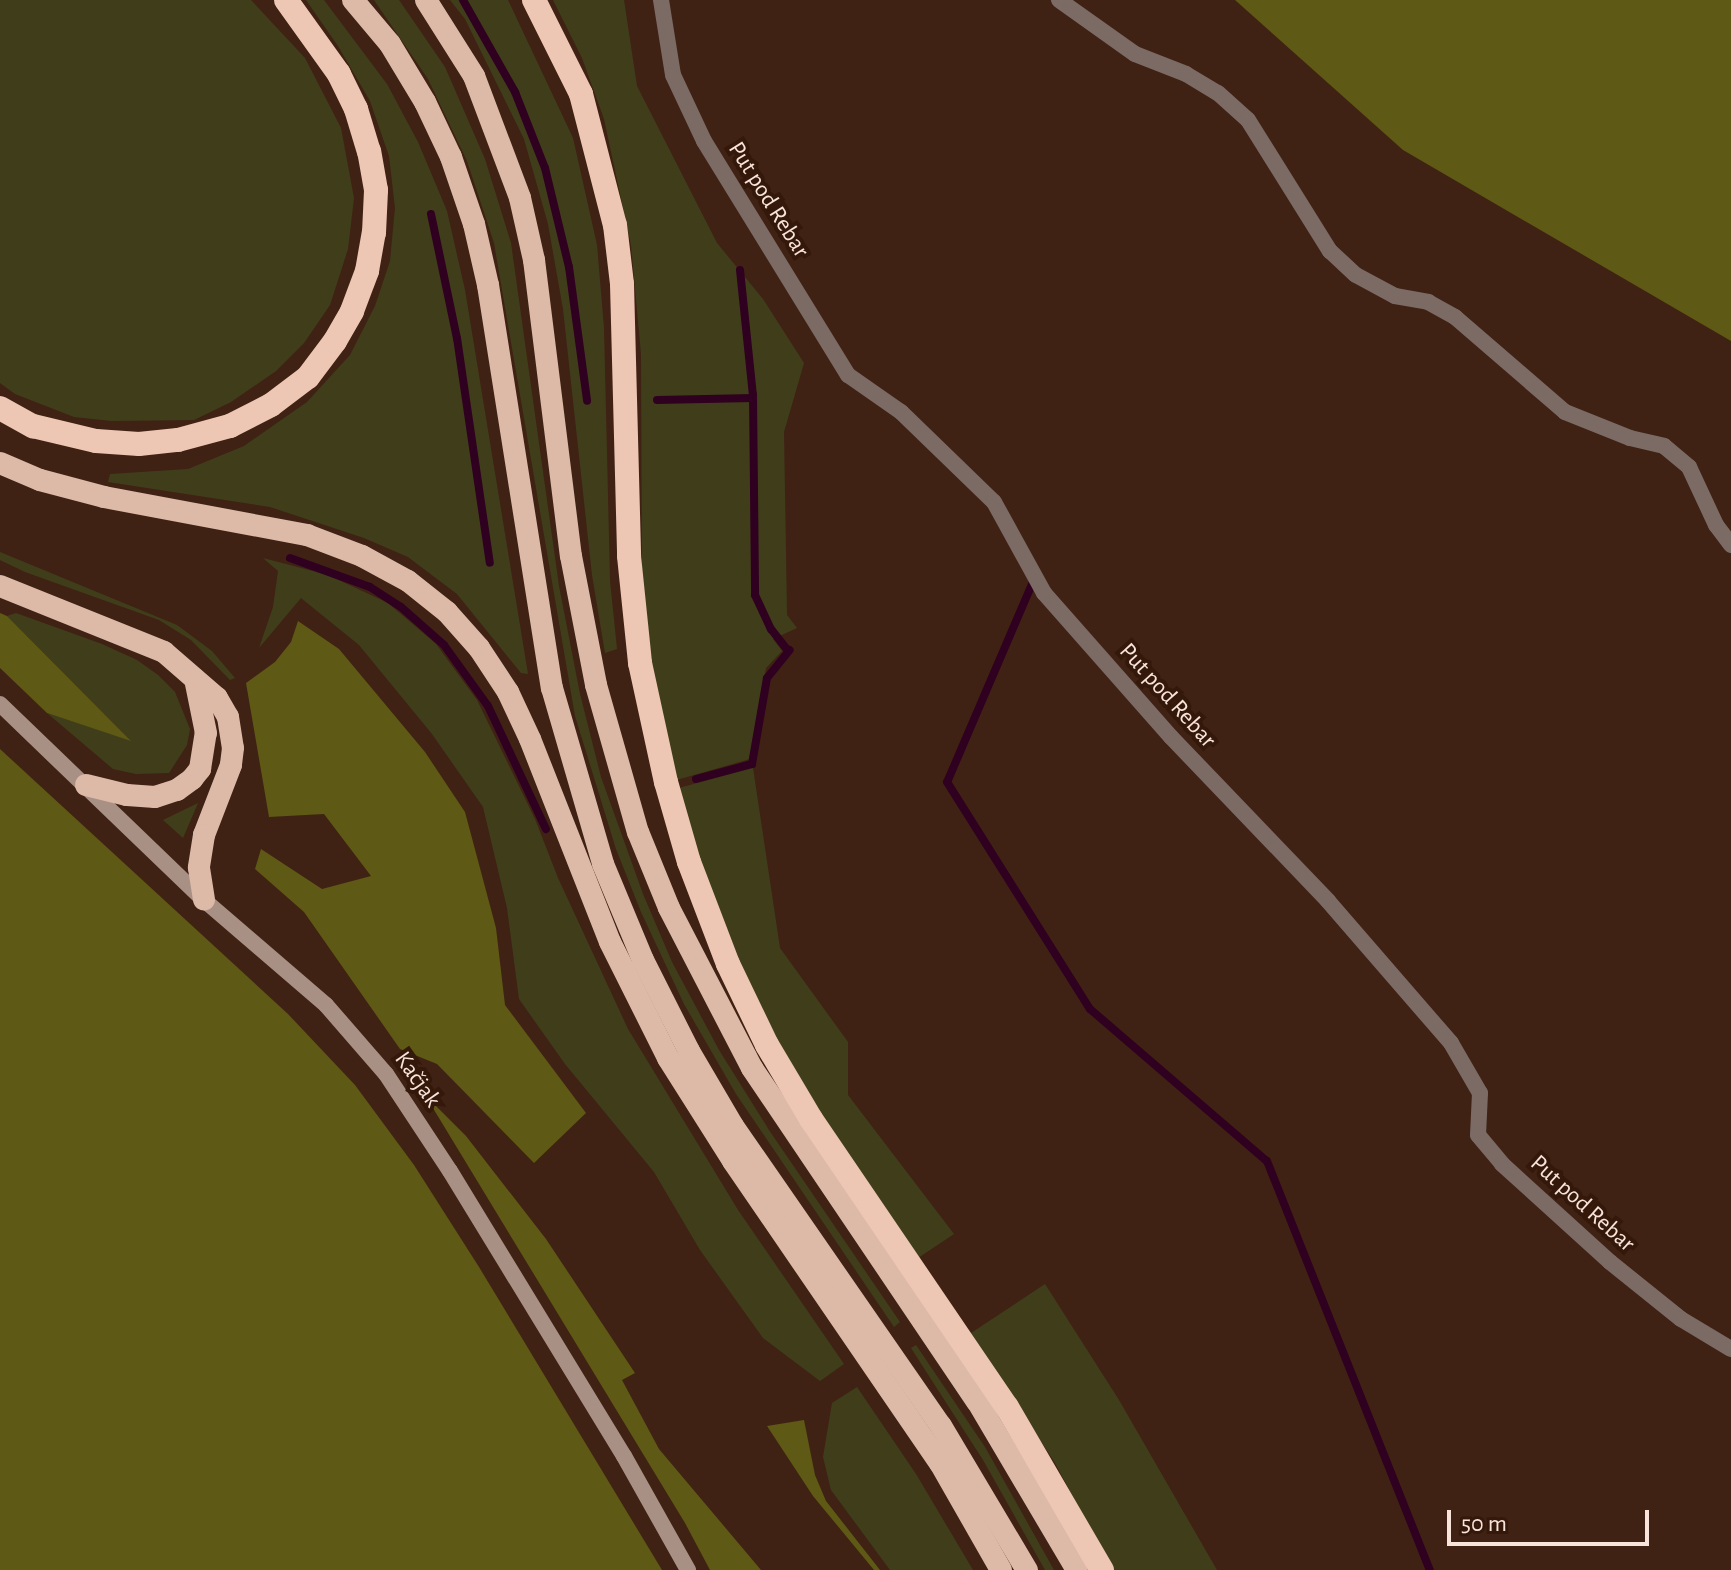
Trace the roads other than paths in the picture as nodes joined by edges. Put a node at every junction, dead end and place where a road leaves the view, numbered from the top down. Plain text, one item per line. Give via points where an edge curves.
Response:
1 (286, 0) edge
2 (353, 0) edge
3 (426, 0) edge
4 (534, 0) edge
5 (661, 0) edge
6 (1059, 0) edge
7 (0, 408) edge
8 (0, 463) edge
9 (1731, 545) edge
10 (0, 586) edge
11 (195, 679) junction
12 (0, 704) edge
13 (86, 785) junction
14 (204, 900) junction
15 (1731, 1349) edge
16 (688, 1570) edge
17 (1001, 1570) edge
18 (1027, 1570) edge
19 (1077, 1570) edge
20 (1102, 1570) edge

1 - 7 highway via 339,74 356,109 376,190 367,271 335,341 308,377 271,405 230,426 178,440 96,441 33,426
2 - 18 highway via 390,44 425,102 474,224 552,688 603,864 643,960 733,1126 941,1426
3 - 19 highway via 474,76 520,198 534,260 571,556 596,685 638,832 669,908 752,1068 977,1401
4 - 20 highway via 581,94 615,225 622,284 629,556 640,663 689,862 728,964 775,1058 1007,1407
5 - 15 street, Put pod Rebar via 673,75 704,141 848,375 901,412 994,502 1044,593 1171,737 1328,901 1451,1043 1480,1093 1478,1135 1502,1164 1610,1262 1681,1319
6 - 9 street via 1135,54 1218,93 1248,120 1330,251 1356,275 1395,296 1428,302 1455,317 1565,412 1664,446 1689,467
8 - 17 highway via 104,497 307,535 408,581 447,612 508,692 610,942 668,1058 940,1463
10 - 11 highway via 164,652
11 - 13 highway via 206,733 200,769 192,779 155,797
11 - 14 highway via 217,698 228,717 233,748 204,835 199,868
12 - 13 main road, Kačjak
13 - 14 main road, Kačjak
14 - 16 main road, Kačjak via 326,1005 386,1074 599,1415

